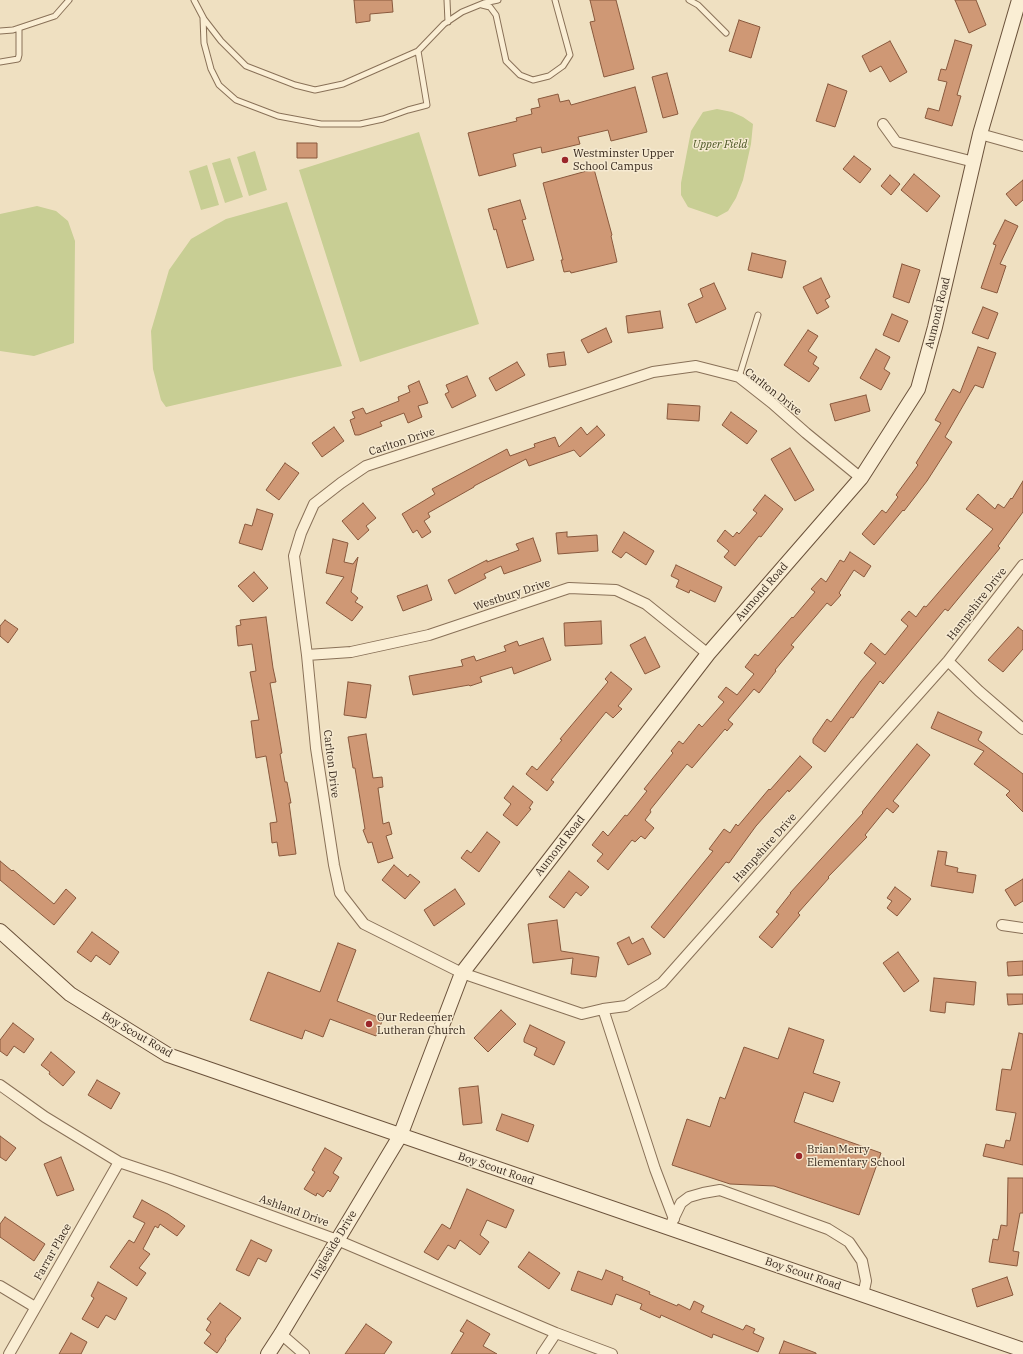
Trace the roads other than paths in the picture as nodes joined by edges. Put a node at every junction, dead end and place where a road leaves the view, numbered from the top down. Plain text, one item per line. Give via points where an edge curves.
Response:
1 (69, 0) edge
2 (194, 0) edge
3 (447, 0) edge
4 (498, 0) edge
5 (555, 0) edge
6 (689, 0) edge
7 (1019, 0) edge
8 (482, 5) junction
9 (203, 17) junction
10 (448, 22) junction
11 (19, 28) junction
12 (0, 30) edge
13 (726, 33) dead end
14 (418, 51) junction
15 (0, 62) edge
16 (883, 124) dead end
17 (980, 134) junction
18 (1023, 146) edge
19 (974, 162) junction
20 (758, 315) dead end
21 (739, 378) junction
22 (861, 478) junction
23 (1023, 565) edge
24 (708, 654) junction
25 (308, 656) junction
26 (948, 661) junction
27 (1023, 729) edge
28 (1002, 925) dead end
29 (1023, 928) edge
30 (0, 931) edge
31 (462, 973) junction
32 (603, 1009) junction
33 (0, 1085) edge
34 (400, 1136) junction
35 (119, 1162) junction
36 (671, 1224) junction
37 (337, 1240) junction
38 (0, 1286) edge
39 (863, 1295) junction
40 (36, 1307) junction
41 (556, 1333) junction
42 (281, 1334) junction
43 (1023, 1350) edge
44 (9, 1354) edge
45 (268, 1354) edge
46 (304, 1354) edge
47 (542, 1354) edge
48 (612, 1354) edge

1 - 11 lane via 56,16
2 - 9 lane
3 - 10 lane
4 - 8 lane
5 - 8 lane via 570,55 563,66 549,76 533,80 520,75 506,61 496,15 490,7
6 - 13 lane via 698,5
7 - 17 street, Aumond Road
8 - 10 lane via 462,12
9 - 14 lane via 221,41 246,66 315,90 344,84
9 - 14 lane via 204,43 211,69 219,85 236,100 278,116 321,124 360,124 427,105
10 - 14 lane
11 - 12 lane
11 - 15 lane via 18,59
16 - 19 street via 896,142
17 - 18 street
17 - 19 street, Aumond Road
19 - 22 street, Aumond Road via 918,390
20 - 21 lane
21 - 22 street, Carlton Drive
21 - 25 street, Carlton Drive via 696,366 653,372 366,466 314,504 294,556
22 - 24 street, Aumond Road
23 - 26 street, Hampshire Drive
24 - 25 street, Westbury Drive via 640,601 616,590 570,588 429,635 351,652
24 - 31 street, Aumond Road
25 - 31 street, Carlton Drive via 316,748 332,858 340,893 364,924
26 - 27 street
26 - 32 street, Hampshire Drive via 662,983 626,1006
28 - 29 street
30 - 34 street, Boy Scout Road via 70,994 168,1055
31 - 32 street, Hampshire Drive via 582,1014
31 - 34 street, Aumond Road
32 - 36 street
33 - 35 street, Ashland Drive via 45,1117
34 - 36 street, Boy Scout Road
34 - 37 street, Ingleside Drive
35 - 37 street, Ashland Drive
35 - 40 street, Farrar Place
36 - 39 street, Boy Scout Road
36 - 39 street via 681,1203 689,1197 720,1190 828,1229 849,1242 862,1261 866,1281
37 - 41 street, Ashland Drive
37 - 42 street, Ingleside Drive
38 - 40 street
39 - 43 street, Boy Scout Road
40 - 44 street, Farrar Place
41 - 47 street
41 - 48 street, Ashland Drive
42 - 45 street, Ingleside Drive
42 - 46 street

